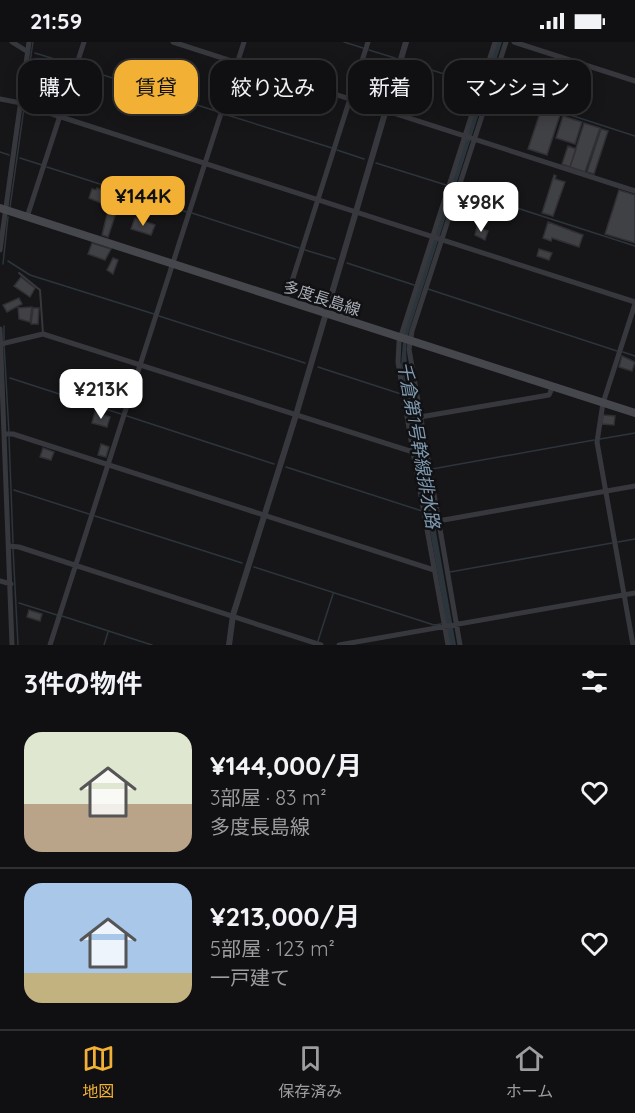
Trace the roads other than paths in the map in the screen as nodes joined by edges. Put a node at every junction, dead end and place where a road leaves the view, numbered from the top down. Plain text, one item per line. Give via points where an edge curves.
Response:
1 (12, 42) edge
2 (29, 42) edge
3 (84, 42) edge
4 (173, 42) edge
5 (244, 42) edge
6 (369, 42) edge
7 (406, 42) edge
8 (495, 42) edge
9 (506, 42) edge
10 (514, 42) edge
11 (28, 52) junction
12 (27, 60) edge
13 (229, 60) edge
14 (239, 60) edge
15 (363, 60) edge
16 (400, 60) edge
17 (635, 81) edge
18 (0, 99) edge
19 (18, 103) edge
20 (348, 105) edge
21 (21, 114) edge
22 (54, 114) edge
23 (221, 114) edge
24 (383, 114) edge
25 (396, 114) edge
26 (60, 116) junction
27 (465, 136) junction
28 (474, 139) junction
29 (205, 163) junction
30 (635, 191) edge
31 (318, 199) junction
32 (2, 209) edge
33 (355, 211) junction
34 (27, 217) junction
35 (433, 236) junction
36 (441, 239) junction
37 (0, 250) edge
38 (172, 264) junction
39 (19, 273) dead end
40 (286, 300) junction
41 (635, 303) edge
42 (325, 313) junction
43 (0, 329) edge
44 (43, 334) junction
45 (405, 339) junction
46 (3, 346) edge
47 (140, 365) junction
48 (553, 386) junction
49 (603, 403) junction
50 (635, 413) edge
51 (296, 415) junction
52 (420, 417) junction
53 (5, 432) edge
54 (412, 452) junction
55 (107, 464) junction
56 (635, 486) edge
57 (606, 491) junction
58 (0, 498) edge
59 (7, 500) junction
60 (264, 515) junction
61 (438, 521) junction
62 (0, 534) edge
63 (8, 537) junction
64 (12, 546) junction
65 (75, 565) junction
66 (434, 570) junction
67 (0, 581) edge
68 (10, 584) junction
69 (635, 593) edge
70 (624, 595) junction
71 (233, 615) junction
72 (455, 625) junction
73 (445, 626) junction
74 (12, 645) edge
75 (50, 645) edge
76 (229, 645) edge
77 (321, 645) edge
78 (339, 645) edge
79 (448, 645) edge
80 (460, 645) edge
81 (633, 645) edge

1 - 11 street
2 - 11 street
3 - 26 street
4 - 13 street
5 - 14 street
6 - 15 street
7 - 16 street
8 - 27 street
9 - 28 street
10 - 17 street
11 - 12 street
18 - 19 street
20 - 31 street
21 - 32 street
22 - 26 street
23 - 29 street
24 - 33 street
25 - 27 street
26 - 29 street
26 - 34 street
27 - 28 street
27 - 35 street
28 - 30 street
28 - 36 street
29 - 31 street
29 - 38 street
31 - 33 street
31 - 40 street
32 - 34 main road, 多度長島線
32 - 37 street
33 - 35 street
33 - 42 street
34 - 38 main road, 多度長島線
35 - 36 street
35 - 45 street
36 - 41 street
36 - 45 street
38 - 40 main road, 多度長島線
38 - 47 street
39 - 44 lane via 40,290
40 - 42 main road, 多度長島線
41 - 49 street
42 - 45 main road, 多度長島線
42 - 51 street
43 - 46 street
44 - 46 street
44 - 47 street
45 - 48 main road, 多度長島線
45 - 52 street
45 - 54 street via 398,362
46 - 53 street
47 - 51 street
47 - 55 street
48 - 49 main road, 多度長島線
48 - 52 street via 549,395
49 - 50 main road, 多度長島線
49 - 57 street via 597,442
51 - 54 street
51 - 60 street
52 - 61 street
53 - 55 street
53 - 59 street
54 - 66 street
55 - 60 street
55 - 65 street
56 - 57 street
57 - 61 street
57 - 70 street
58 - 59 street
59 - 63 street
60 - 66 street
60 - 71 street
61 - 72 street
62 - 63 lane
63 - 64 street
64 - 65 street
64 - 68 street
65 - 71 street
65 - 75 street
66 - 73 street
67 - 68 street
68 - 74 street
69 - 70 street
70 - 72 street
70 - 81 street
71 - 76 street
71 - 77 street
72 - 73 street
72 - 80 street
73 - 78 street
73 - 79 street

